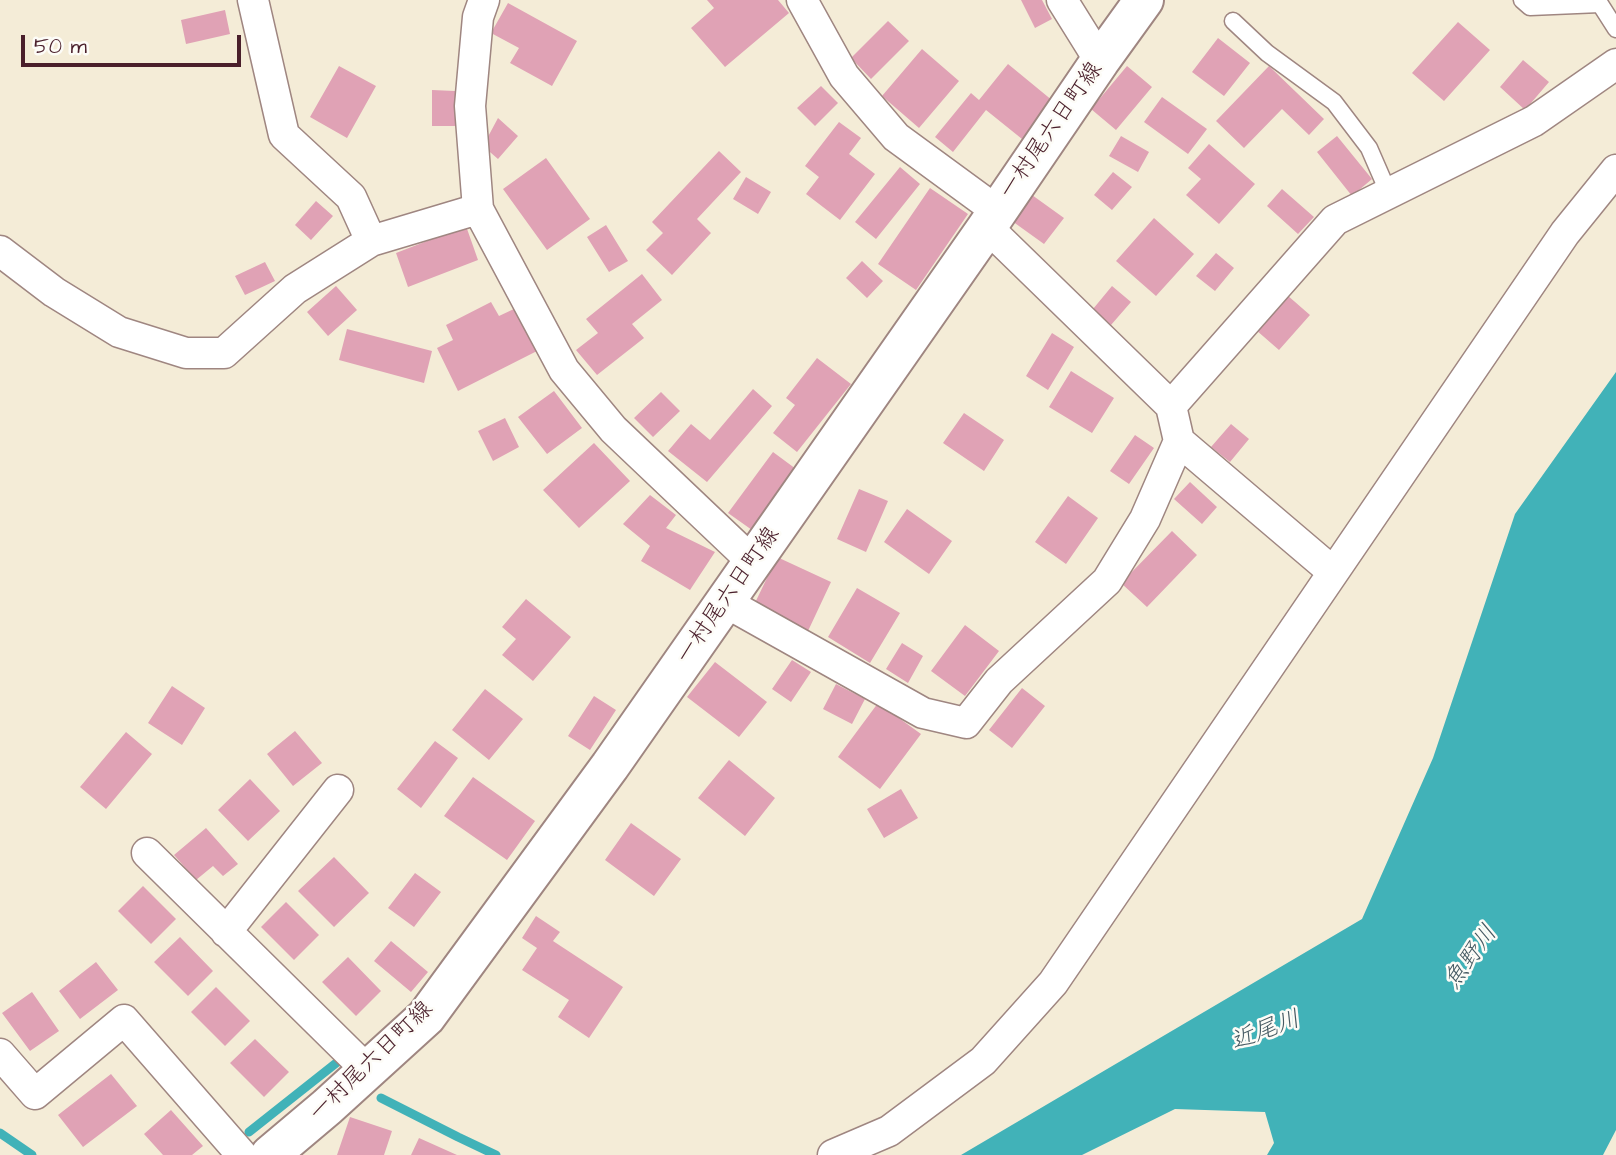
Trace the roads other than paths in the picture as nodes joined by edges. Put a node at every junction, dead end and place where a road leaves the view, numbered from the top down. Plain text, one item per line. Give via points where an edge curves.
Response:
1 (253, 0) edge
2 (484, 0) edge
3 (802, 0) edge
4 (1062, 0) edge
5 (1144, 0) edge
6 (1522, 0) edge
7 (1233, 21) dead end
8 (1616, 29) edge
9 (1100, 61) junction
10 (1616, 64) edge
11 (1616, 170) edge
12 (1389, 194) junction
13 (478, 209) junction
14 (992, 219) junction
15 (371, 241) junction
16 (0, 251) edge
17 (1171, 406) junction
18 (1179, 441) junction
19 (753, 562) junction
20 (1333, 572) junction
21 (725, 602) junction
22 (338, 790) dead end
23 (147, 853) dead end
24 (226, 932) junction
25 (0, 1054) edge
26 (367, 1070) junction
27 (243, 1155) edge
28 (270, 1155) edge
29 (833, 1155) edge

1 - 15 street via 284,135 351,197
2 - 13 street via 478,17 470,106
3 - 14 street via 844,76 896,137
4 - 9 street
5 - 9 main road, 一村尾六日町線
6 - 8 lane via 1530,7 1600,4
7 - 12 lane via 1334,102 1369,148
9 - 14 main road, 一村尾六日町線
10 - 12 street via 1534,121
11 - 20 street via 1565,233
12 - 17 street via 1335,220
13 - 15 street
13 - 19 street via 564,370 613,429
14 - 17 street
14 - 19 main road, 一村尾六日町線
15 - 16 street via 295,289 224,353 186,353 119,332 54,292
17 - 18 street
18 - 20 street
18 - 21 street via 1145,519 1107,581 999,681 966,723 923,713
19 - 21 main road, 一村尾六日町線
20 - 29 street via 1053,983 983,1061 889,1131
21 - 26 main road, 一村尾六日町線 via 426,1017
22 - 24 street
23 - 24 street
24 - 26 street
25 - 27 street via 35,1094 124,1020
26 - 28 main road, 一村尾六日町線

